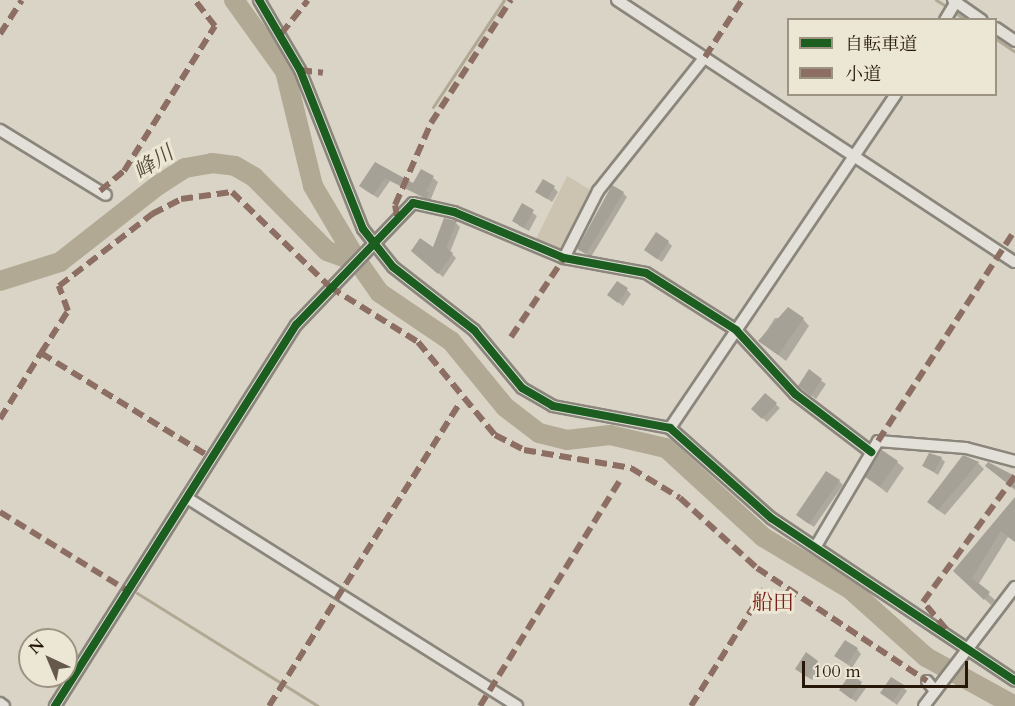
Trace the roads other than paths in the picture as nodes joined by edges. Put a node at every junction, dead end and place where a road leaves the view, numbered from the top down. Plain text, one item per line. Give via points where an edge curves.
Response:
1 (259, 0) edge
2 (617, 0) edge
3 (955, 1) edge
4 (946, 18) edge
5 (979, 18) edge
6 (997, 29) edge
7 (1015, 41) edge
8 (705, 57) junction
9 (895, 96) edge
10 (0, 130) edge
11 (855, 157) junction
12 (106, 195) dead end
13 (372, 246) junction
14 (564, 258) junction
15 (1015, 262) edge
16 (736, 330) junction
17 (670, 428) junction
18 (871, 452) junction
19 (1015, 461) edge
20 (187, 498) junction
21 (816, 546) junction
22 (1015, 587) edge
23 (968, 648) junction
24 (927, 681) dead end
25 (1015, 681) edge
26 (938, 689) junction
27 (0, 703) edge
28 (4, 706) edge
29 (55, 706) edge
30 (517, 706) edge
31 (924, 706) edge

1 - 13 street via 300,70 343,189
2 - 8 street
3 - 4 street
3 - 5 street
6 - 7 street
8 - 11 street
8 - 14 street via 598,191
9 - 11 street
10 - 12 street
11 - 15 street
11 - 16 street
13 - 14 street via 403,210 424,202
13 - 17 street via 416,288 460,317 537,399 573,411
13 - 20 street via 296,325
14 - 16 street via 646,273
16 - 17 street
16 - 18 street via 795,394
17 - 21 street via 771,518
18 - 19 street via 878,441 898,441 989,452
18 - 21 street
20 - 29 street
20 - 30 street
21 - 23 street
22 - 23 street
23 - 25 street
23 - 26 street
24 - 26 street
26 - 31 street
27 - 28 street

